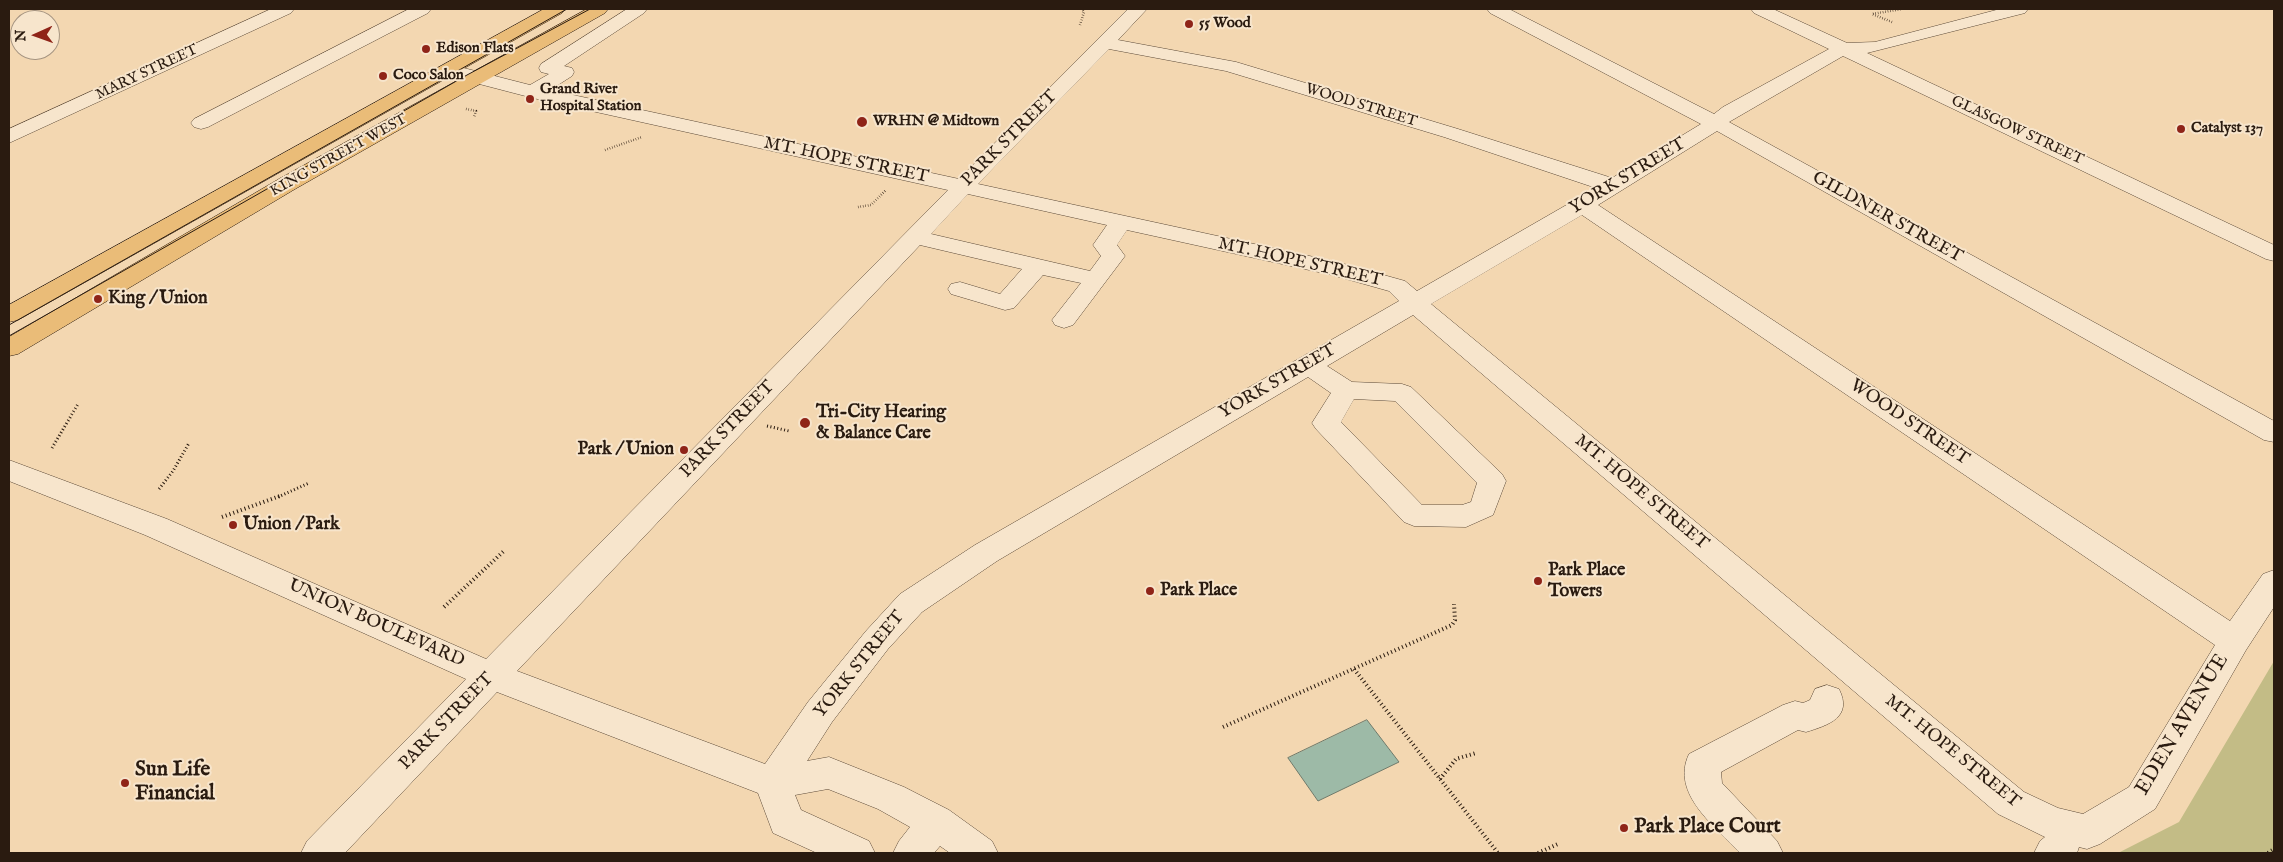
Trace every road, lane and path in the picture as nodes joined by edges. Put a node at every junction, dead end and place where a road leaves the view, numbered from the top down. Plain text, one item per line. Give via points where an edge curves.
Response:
1 (285, 9) edge
2 (422, 9) edge
3 (556, 9) edge
4 (599, 9) edge
5 (638, 9) edge
6 (1082, 9) edge
7 (1138, 9) edge
8 (1496, 9) edge
9 (1760, 9) edge
10 (2019, 9) edge
11 (1080, 26) dead end
12 (1105, 43) junction
13 (1844, 49) junction
14 (448, 70) junction
15 (477, 78) junction
16 (533, 92) junction
17 (462, 108) dead end
18 (474, 118) dead end
19 (201, 122) dead end
20 (1714, 123) junction
21 (650, 134) dead end
22 (9, 137) edge
23 (605, 150) dead end
24 (890, 186) dead end
25 (1613, 186) junction
26 (963, 187) junction
27 (1583, 204) junction
28 (858, 207) dead end
29 (1121, 222) junction
30 (915, 237) junction
31 (2274, 254) edge
32 (1038, 266) junction
33 (1096, 280) junction
34 (960, 289) dead end
35 (1414, 303) junction
36 (9, 315) edge
37 (1064, 320) dead end
38 (9, 348) edge
39 (1307, 365) junction
40 (1346, 390) junction
41 (78, 404) dead end
42 (758, 423) dead end
43 (788, 431) dead end
44 (2274, 433) edge
45 (189, 443) dead end
46 (52, 448) dead end
47 (9, 470) edge
48 (309, 483) dead end
49 (160, 489) dead end
50 (222, 517) dead end
51 (505, 550) dead end
52 (2274, 582) edge
53 (1454, 604) dead end
54 (444, 607) dead end
55 (2234, 641) junction
56 (1354, 669) junction
57 (492, 676) junction
58 (1864, 679) junction
59 (1223, 728) dead end
60 (1476, 753) dead end
61 (1440, 779) junction
62 (773, 783) junction
63 (936, 822) junction
64 (2059, 841) edge
65 (1558, 844) dead end
66 (2274, 848) edge
67 (320, 853) edge
68 (856, 853) edge
69 (912, 853) edge
70 (979, 853) edge
71 (1498, 853) edge
72 (1538, 853) edge
73 (1764, 853) edge
74 (2268, 853) edge

1 - 22 street, MARY STREET
2 - 19 street
3 - 14 main road, KING STREET WEST
4 - 15 main road, KING STREET WEST
5 - 16 street via 548,68 565,72
6 - 11 path
7 - 12 street, PARK STREET
8 - 20 street, GILDNER STREET
9 - 13 street, GLASGOW STREET
10 - 13 street via 1875,47
12 - 25 street, WOOD STREET via 1229,66
12 - 26 street, PARK STREET
13 - 20 street, YORK STREET via 1730,111
13 - 31 street, GLASGOW STREET
14 - 15 street, MT. HOPE STREET
14 - 36 main road, KING STREET WEST
15 - 16 street, MT. HOPE STREET
15 - 38 main road, KING STREET WEST via 287,184
16 - 26 street, MT. HOPE STREET via 779,139
17 - 18 path via 476,111
20 - 25 street, YORK STREET
20 - 44 street, GILDNER STREET
21 - 23 path
24 - 28 path via 871,205
25 - 27 street, YORK STREET
26 - 29 street, MT. HOPE STREET
26 - 30 street, PARK STREET
27 - 35 street, YORK STREET
27 - 55 street, WOOD STREET
29 - 33 street via 1105,245 1113,256
29 - 35 street, MT. HOPE STREET via 1366,276 1397,286
30 - 32 street
30 - 57 street, PARK STREET
32 - 33 street
32 - 34 street via 1005,303
33 - 37 street
35 - 39 street, YORK STREET
35 - 58 street, MT. HOPE STREET
39 - 40 street
39 - 62 street, YORK STREET via 986,553 910,603 876,640 820,712
40 - 40 street via 1326,424 1414,515 1466,516 1483,508 1492,481 1402,393
41 - 46 path
42 - 43 path
45 - 49 path
47 - 57 street, UNION BOULEVARD via 156,527
48 - 50 path
51 - 54 path
52 - 55 street, EDEN AVENUE
53 - 56 path via 1455,620 1452,625
55 - 64 street, EDEN AVENUE via 2142,798 2087,832
56 - 59 path
56 - 61 path
57 - 62 street, UNION BOULEVARD
57 - 67 street, PARK STREET
58 - 64 street, MT. HOPE STREET via 2011,803 2042,820
58 - 73 street via 1827,699 1827,707 1806,718 1794,714 1702,765 1705,790
60 - 61 path via 1456,759
61 - 71 path
62 - 63 street via 829,773 891,798
62 - 68 street via 786,821
63 - 69 street
63 - 70 street
65 - 72 path
66 - 74 path

